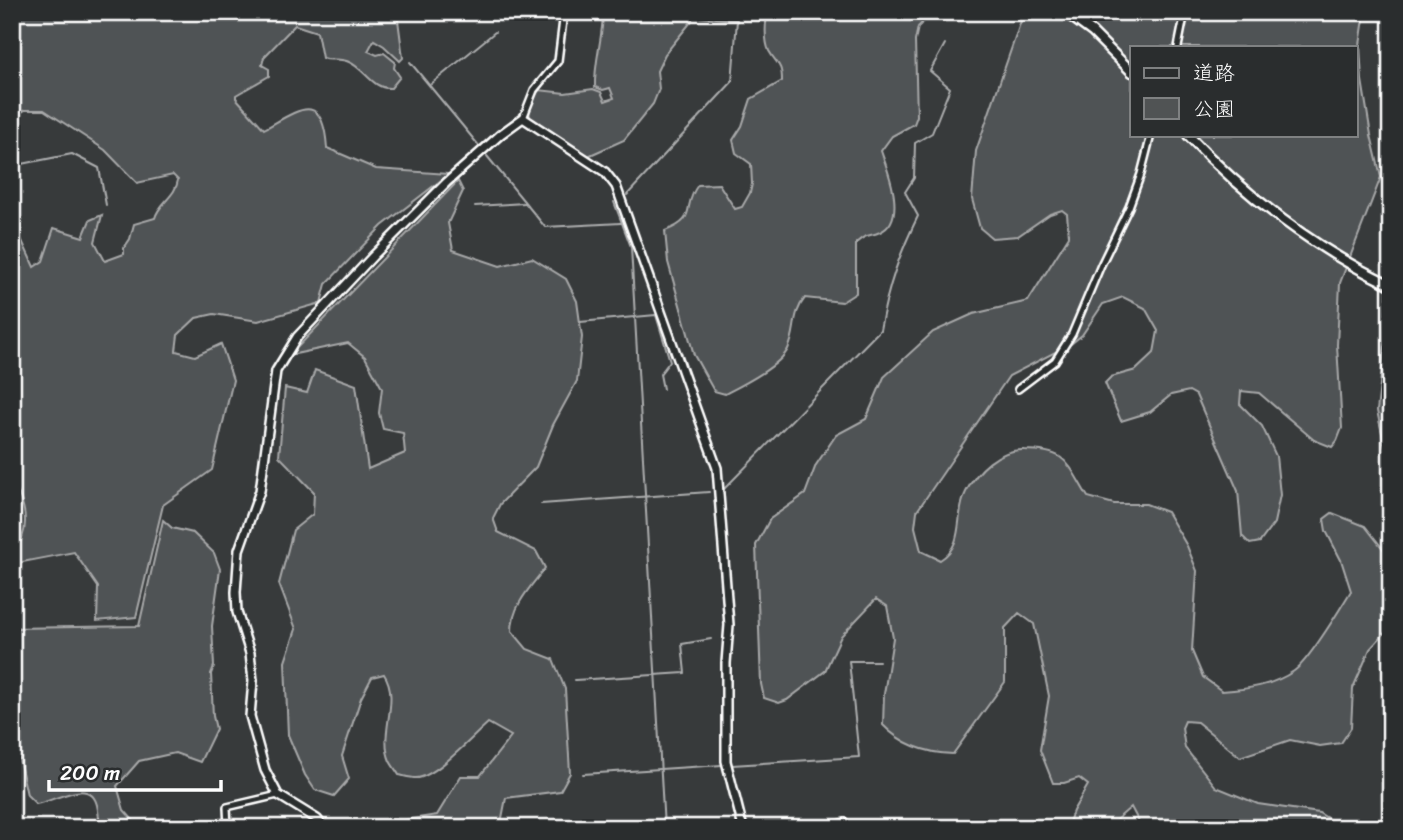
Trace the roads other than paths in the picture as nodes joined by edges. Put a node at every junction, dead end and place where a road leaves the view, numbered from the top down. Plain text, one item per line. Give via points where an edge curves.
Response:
1 (564, 12) edge
2 (1066, 12) edge
3 (1185, 12) edge
4 (1178, 46) edge
5 (1130, 70) edge
6 (523, 118) junction
7 (1151, 136) edge
8 (1189, 136) edge
9 (1391, 285) edge
10 (1018, 389) dead end
11 (278, 795) junction
12 (845, 822) dead end
13 (12, 825) edge
14 (24, 828) edge
15 (228, 828) edge
16 (324, 828) edge
17 (743, 828) edge
18 (822, 828) edge

1 - 6 street via 558,61 534,90
2 - 5 main road
3 - 4 street
6 - 11 street via 447,182 364,264 297,337 276,372 260,491 239,550 236,592 253,669 252,731
6 - 17 street via 605,172 616,186 714,457 729,625 726,761
7 - 10 street via 1129,207 1072,334 1055,361
8 - 9 main road via 1250,192 1309,237
11 - 15 street via 227,807
11 - 16 street
12 - 18 street
13 - 14 street

